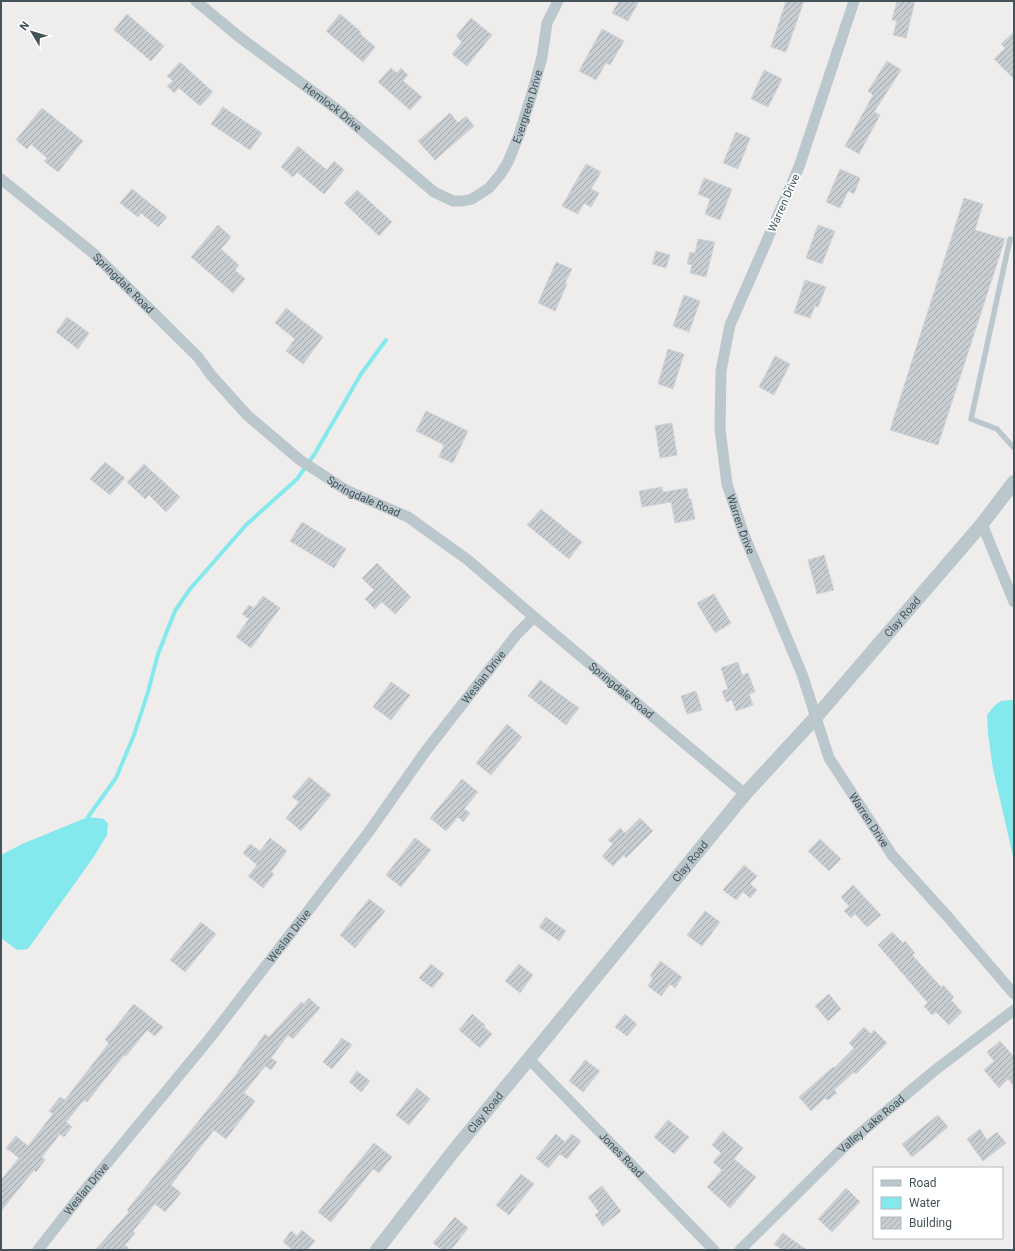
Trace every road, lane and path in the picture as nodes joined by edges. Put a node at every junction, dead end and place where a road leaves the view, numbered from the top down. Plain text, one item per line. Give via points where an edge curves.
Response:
1 (196, 1) edge
2 (558, 1) edge
3 (854, 1) edge
4 (1, 179) edge
5 (472, 199) joint
6 (1010, 239) dead end
7 (1014, 448) edge
8 (1014, 482) edge
9 (982, 524) junction
10 (1014, 602) edge
11 (534, 617) junction
12 (816, 717) junction
13 (745, 794) junction
14 (1014, 994) edge
15 (1014, 1010) edge
16 (529, 1059) junction
17 (38, 1250) edge
18 (377, 1250) edge
19 (714, 1250) edge
20 (740, 1250) edge

1 - 5 street, Hemlock Drive via 238,36 339,111 434,192 453,201
2 - 5 street, Evergreen Drive via 546,23 540,64 511,156 489,188
3 - 12 street, Warren Drive via 799,167 730,325 721,371 720,429 727,484 744,535 802,674
4 - 11 street, Springdale Road via 93,253 198,357 248,415 300,460 346,490 408,517 468,560
6 - 7 lane via 972,419 997,430
8 - 9 street, Clay Road
9 - 10 street
9 - 12 street, Clay Road
11 - 13 street, Springdale Road
11 - 17 street, Weslan Drive via 517,634 425,752 368,833 210,1038
12 - 13 street, Clay Road
12 - 14 street, Warren Drive via 829,758 892,855
13 - 16 street, Clay Road
15 - 20 street, Valley Lake Road via 934,1071 845,1146
16 - 18 street, Clay Road
16 - 19 street, Jones Road

